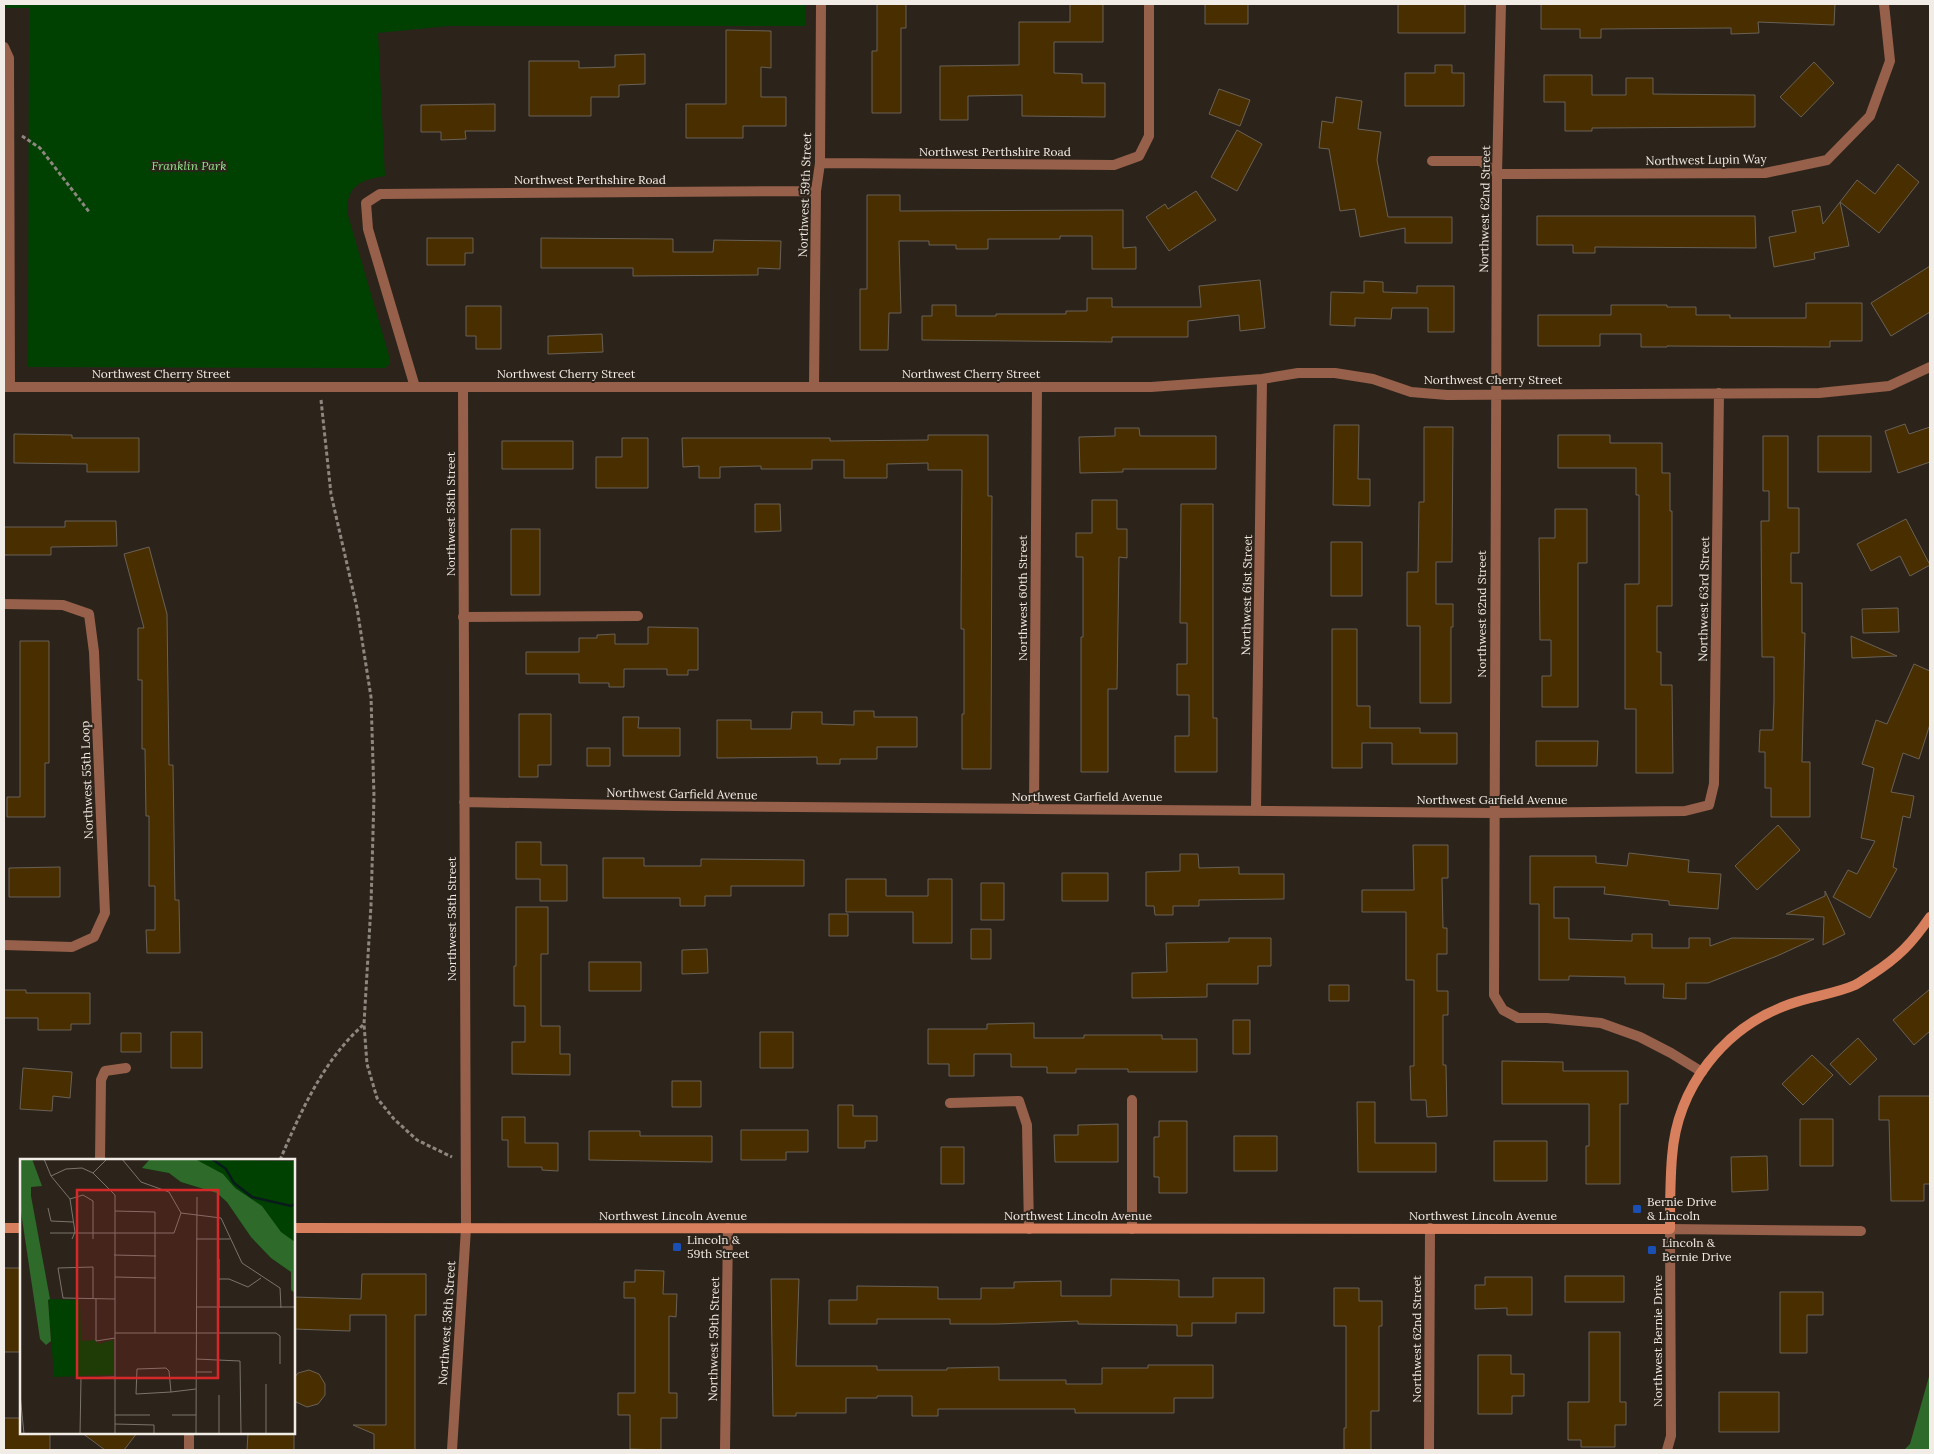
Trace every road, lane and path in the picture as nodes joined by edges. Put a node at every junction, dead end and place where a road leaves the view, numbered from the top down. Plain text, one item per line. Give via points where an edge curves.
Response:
1 (821, 4) edge
2 (1149, 4) edge
3 (1501, 4) edge
4 (1884, 4) edge
5 (4, 47) edge
6 (9, 136) junction
7 (1432, 161) dead end
8 (820, 163) junction
9 (1497, 174) junction
10 (816, 191) junction
11 (90, 213) dead end
12 (1930, 368) edge
13 (1262, 379) junction
14 (814, 386) junction
15 (7, 387) edge
16 (319, 387) junction
17 (415, 387) junction
18 (463, 387) junction
19 (1037, 387) junction
20 (1719, 393) junction
21 (1496, 394) junction
22 (4, 604) edge
23 (638, 616) dead end
24 (463, 617) junction
25 (464, 802) junction
26 (1709, 805) joint
27 (1034, 809) junction
28 (1256, 810) junction
29 (1494, 813) junction
30 (1930, 917) edge
31 (4, 945) edge
32 (364, 1024) junction
33 (126, 1068) dead end
34 (1702, 1072) junction
35 (1132, 1100) dead end
36 (950, 1103) dead end
37 (100, 1159) edge
38 (280, 1159) edge
39 (466, 1164) junction
40 (4, 1228) edge
41 (20, 1228) edge
42 (295, 1228) edge
43 (466, 1228) junction
44 (728, 1228) junction
45 (1430, 1228) junction
46 (1029, 1229) junction
47 (1132, 1229) junction
48 (1670, 1229) junction
49 (1861, 1231) dead end
50 (189, 1434) edge
51 (189, 1450) edge
52 (452, 1450) edge
53 (725, 1450) edge
54 (1429, 1450) edge
55 (1667, 1450) edge

1 - 8 street, Northwest 59th Street
2 - 8 street, Northwest Perthshire Road via 1149,136 1139,156 1114,165
3 - 9 street, Northwest 62nd Street
4 - 9 street, Northwest Lupin Way via 1890,61 1870,116 1827,160 1765,173
5 - 6 street via 8,58
6 - 11 path via 23,136 40,148
6 - 15 street
7 - 9 street via 1481,161
8 - 10 street, Northwest 59th Street
9 - 21 street, Northwest 62nd Street
10 - 14 street, Northwest 59th Street
10 - 17 street, Northwest Perthshire Road via 380,194 366,203 368,229
12 - 20 street, Northwest Cherry Street via 1889,386 1819,393
13 - 19 street, Northwest Cherry Street via 1151,387
13 - 21 street, Northwest Cherry Street via 1298,373 1335,373 1373,379 1410,392
13 - 28 street, Northwest 61st Street
14 - 18 street, Northwest Cherry Street
14 - 19 street, Northwest Cherry Street
15 - 16 street, Northwest Cherry Street
16 - 17 street, Northwest Cherry Street
16 - 32 path via 331,494 357,608 371,697 374,796
17 - 18 street, Northwest Cherry Street
18 - 24 street, Northwest 58th Street
19 - 27 street, Northwest 60th Street
20 - 21 street, Northwest Cherry Street
20 - 26 street, Northwest 63rd Street via 1714,784
21 - 29 street, Northwest 62nd Street
22 - 31 street, Northwest 55th Loop via 63,605 89,614 94,652 105,913 94,937 72,947
23 - 24 street
24 - 25 street, Northwest 58th Street
25 - 27 street, Northwest Garfield Avenue
25 - 39 street, Northwest 58th Street
26 - 29 street, Northwest Garfield Avenue via 1686,811
27 - 28 street, Northwest Garfield Avenue
28 - 29 street, Northwest Garfield Avenue
29 - 34 street, Northwest 62nd Street via 1494,995 1503,1010 1518,1018 1602,1023 1671,1052
30 - 34 street, Northwest Bernie Drive via 1913,941 1892,961 1856,985 1761,1016 1720,1048
32 - 38 path via 348,1039 320,1078 300,1113
32 - 39 path via 367,1064 377,1098 417,1140
33 - 37 street via 106,1071 101,1080
34 - 48 street, Northwest Bernie Drive via 1685,1100 1677,1129 1672,1156
35 - 47 street
36 - 46 street via 1019,1101 1027,1125
39 - 43 street, Northwest 58th Street
40 - 41 street
42 - 43 street, Northwest Lincoln Avenue
43 - 44 street, Northwest Lincoln Avenue
43 - 52 street, Northwest 58th Street
44 - 46 street, Northwest Lincoln Avenue
44 - 53 street, Northwest 59th Street
45 - 47 street, Northwest Lincoln Avenue
45 - 48 street, Northwest Lincoln Avenue
45 - 54 street, Northwest 62nd Street
46 - 47 street, Northwest Lincoln Avenue
48 - 49 street, Northwest Lincoln Avenue
48 - 55 street, Northwest Bernie Drive via 1671,1436
50 - 51 street

